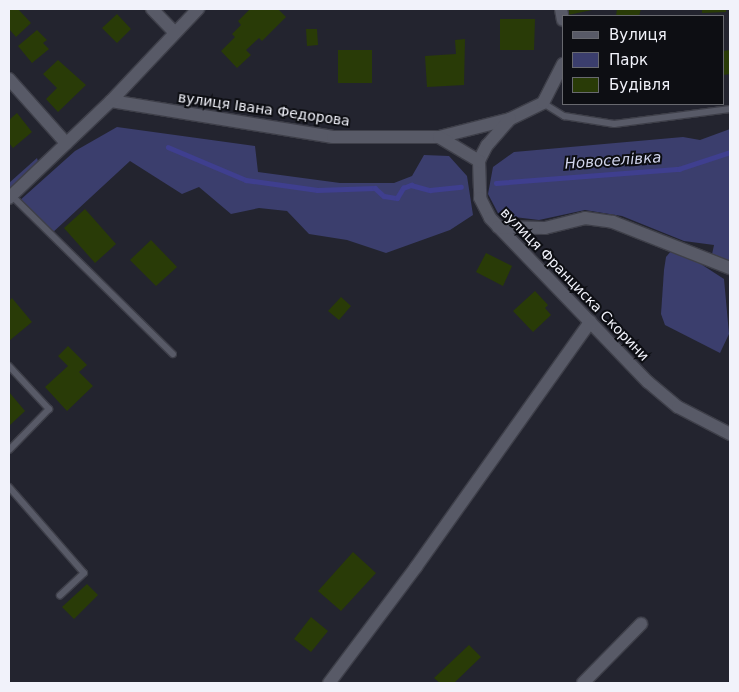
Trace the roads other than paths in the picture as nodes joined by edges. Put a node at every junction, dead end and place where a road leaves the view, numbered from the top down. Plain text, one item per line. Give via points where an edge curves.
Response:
1 (152, 9) edge
2 (198, 9) edge
3 (174, 32) junction
4 (562, 66) edge
5 (9, 79) edge
6 (111, 101) junction
7 (542, 103) junction
8 (730, 109) edge
9 (510, 119) junction
10 (439, 137) junction
11 (66, 143) junction
12 (479, 161) junction
13 (10, 196) edge
14 (498, 227) junction
15 (730, 268) edge
16 (590, 322) junction
17 (172, 354) dead end
18 (9, 366) edge
19 (730, 434) edge
20 (9, 450) edge
21 (9, 488) edge
22 (60, 595) dead end
23 (641, 624) dead end
24 (329, 683) edge
25 (583, 683) edge

1 - 3 street
2 - 3 street
3 - 6 street
4 - 7 street
5 - 11 street
6 - 10 street, вулиця Івана Федорова via 333,137
6 - 11 street
7 - 8 lane via 564,116 614,124
7 - 9 street, вулиця Івана Федорова
9 - 10 street, вулиця Івана Федорова
9 - 12 street via 487,145
10 - 12 street
11 - 13 street
12 - 14 street, вулиця Франциска Скорини via 480,198
13 - 17 lane
14 - 15 street via 545,228 586,218 613,222
14 - 16 street, вулиця Франциска Скорини
16 - 19 street, вулиця Франциска Скорини via 664,396
16 - 24 street via 416,567
18 - 20 lane via 50,409
21 - 22 lane via 84,572
23 - 25 street

